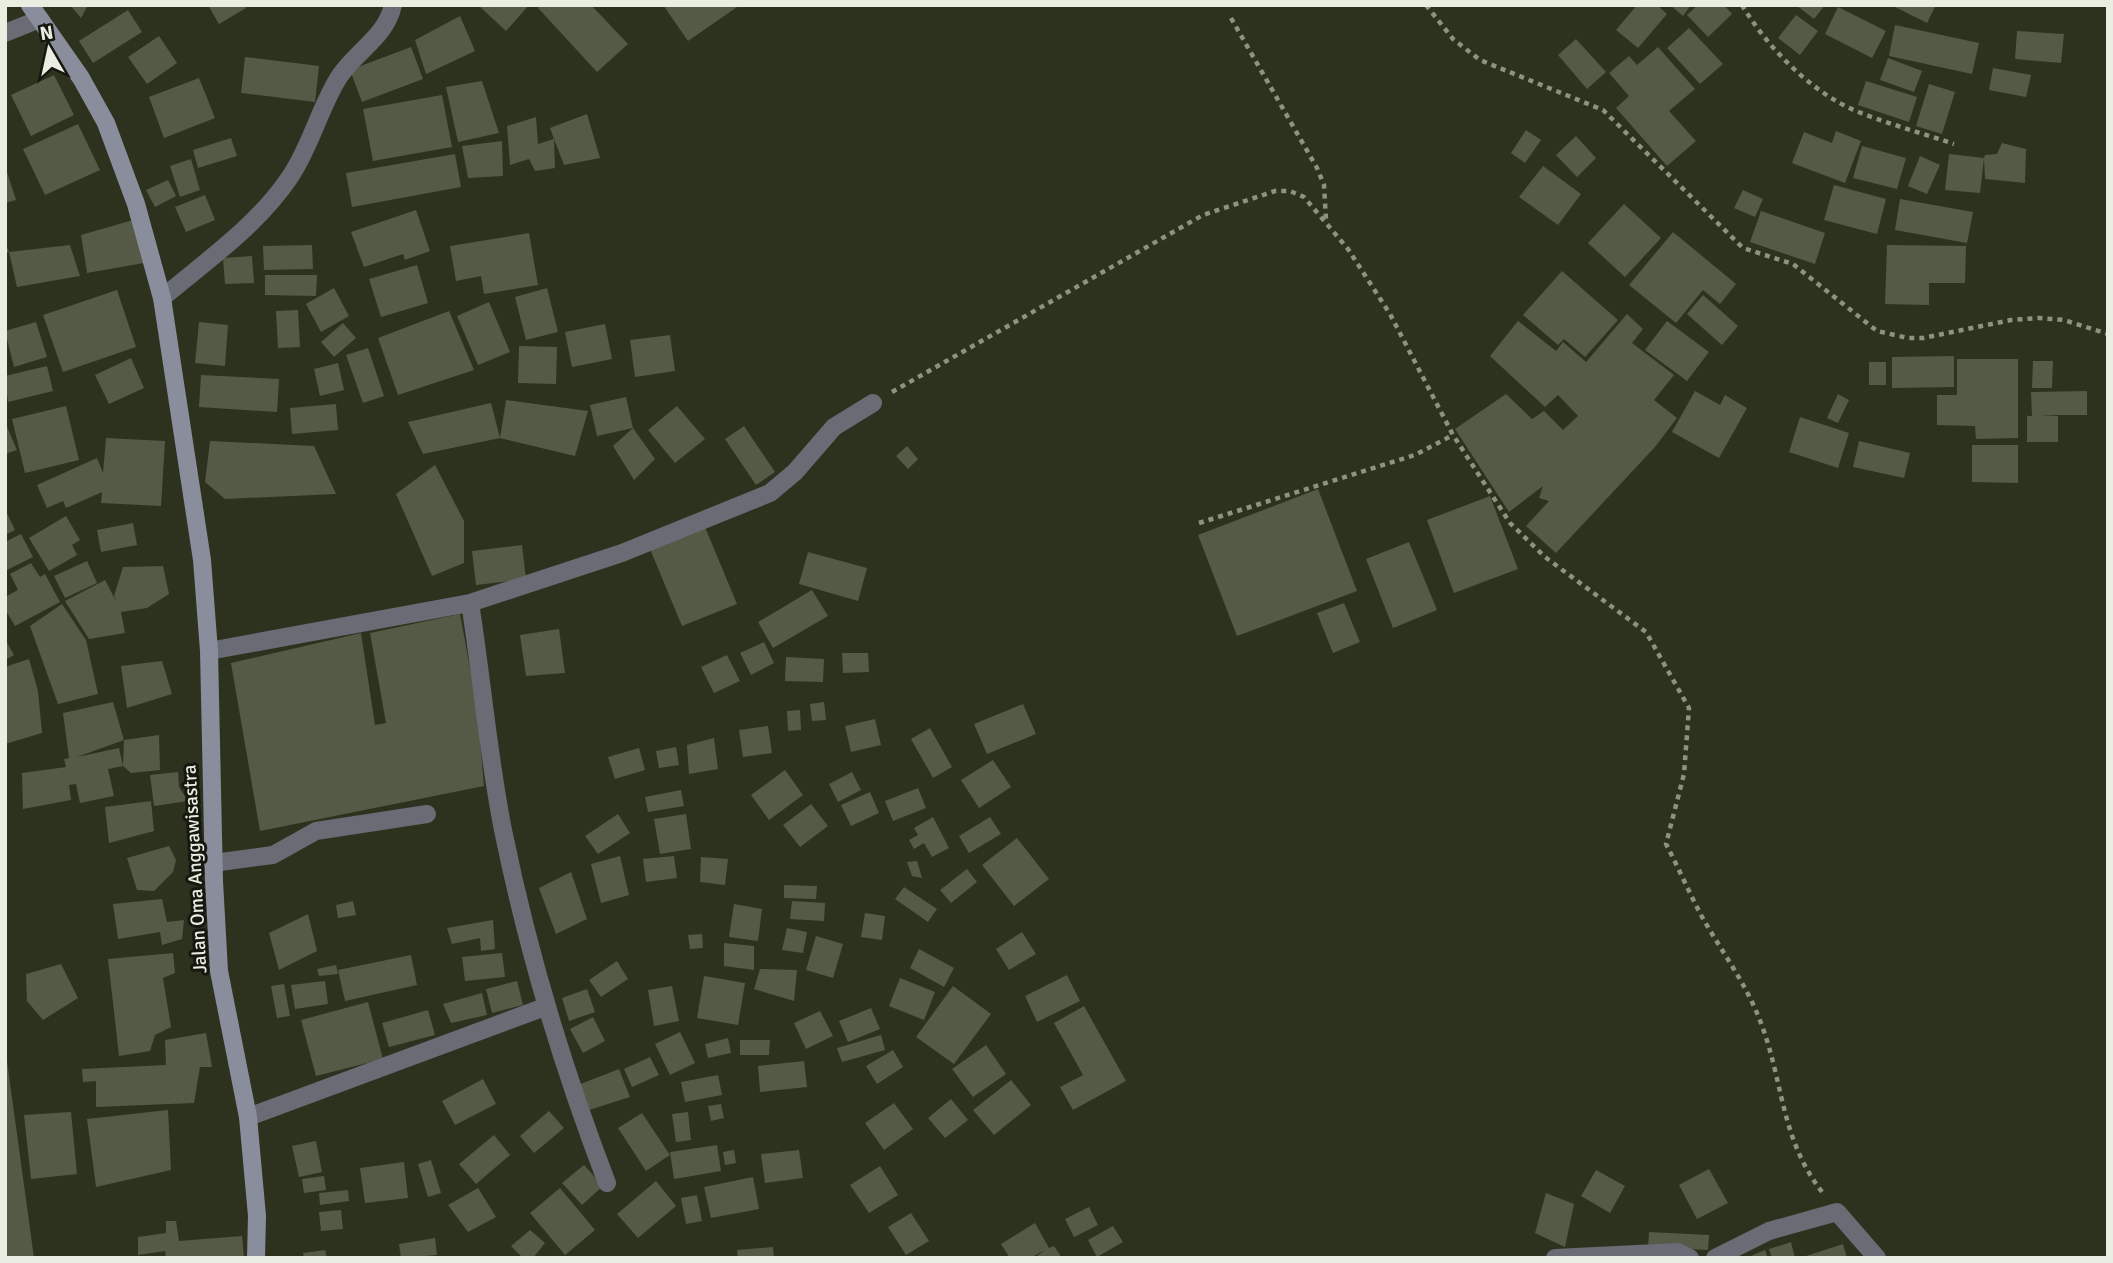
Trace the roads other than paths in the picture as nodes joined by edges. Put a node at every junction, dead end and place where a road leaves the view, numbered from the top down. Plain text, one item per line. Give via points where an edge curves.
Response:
1 (393, 5) edge
2 (35, 12) edge
3 (5, 33) edge
4 (162, 298) junction
5 (873, 403) road end
6 (470, 603) junction
7 (209, 651) junction
8 (427, 814) dead end
9 (213, 863) junction
10 (545, 1007) junction
11 (248, 1116) junction
12 (607, 1183) dead end
13 (256, 1258) edge
14 (1555, 1258) edge
15 (1690, 1258) edge
16 (1715, 1258) edge
17 (1877, 1258) edge

1 - 4 street via 378,36 340,77 289,179 248,226
2 - 3 street
2 - 4 main road, Jalan Oma Anggawisastra via 106,123 136,204
4 - 7 main road, Jalan Oma Anggawisastra via 202,560
5 - 6 street via 834,427 795,472 761,497 622,553
6 - 7 street
6 - 10 street via 503,827
7 - 9 main road, Jalan Oma Anggawisastra
8 - 9 street via 316,831 273,855
9 - 11 main road, Jalan Oma Anggawisastra via 219,971
10 - 11 street
10 - 12 street
11 - 13 main road, Jalan Oma Anggawisastra
14 - 15 street via 1678,1252
16 - 17 street via 1769,1231 1837,1212

